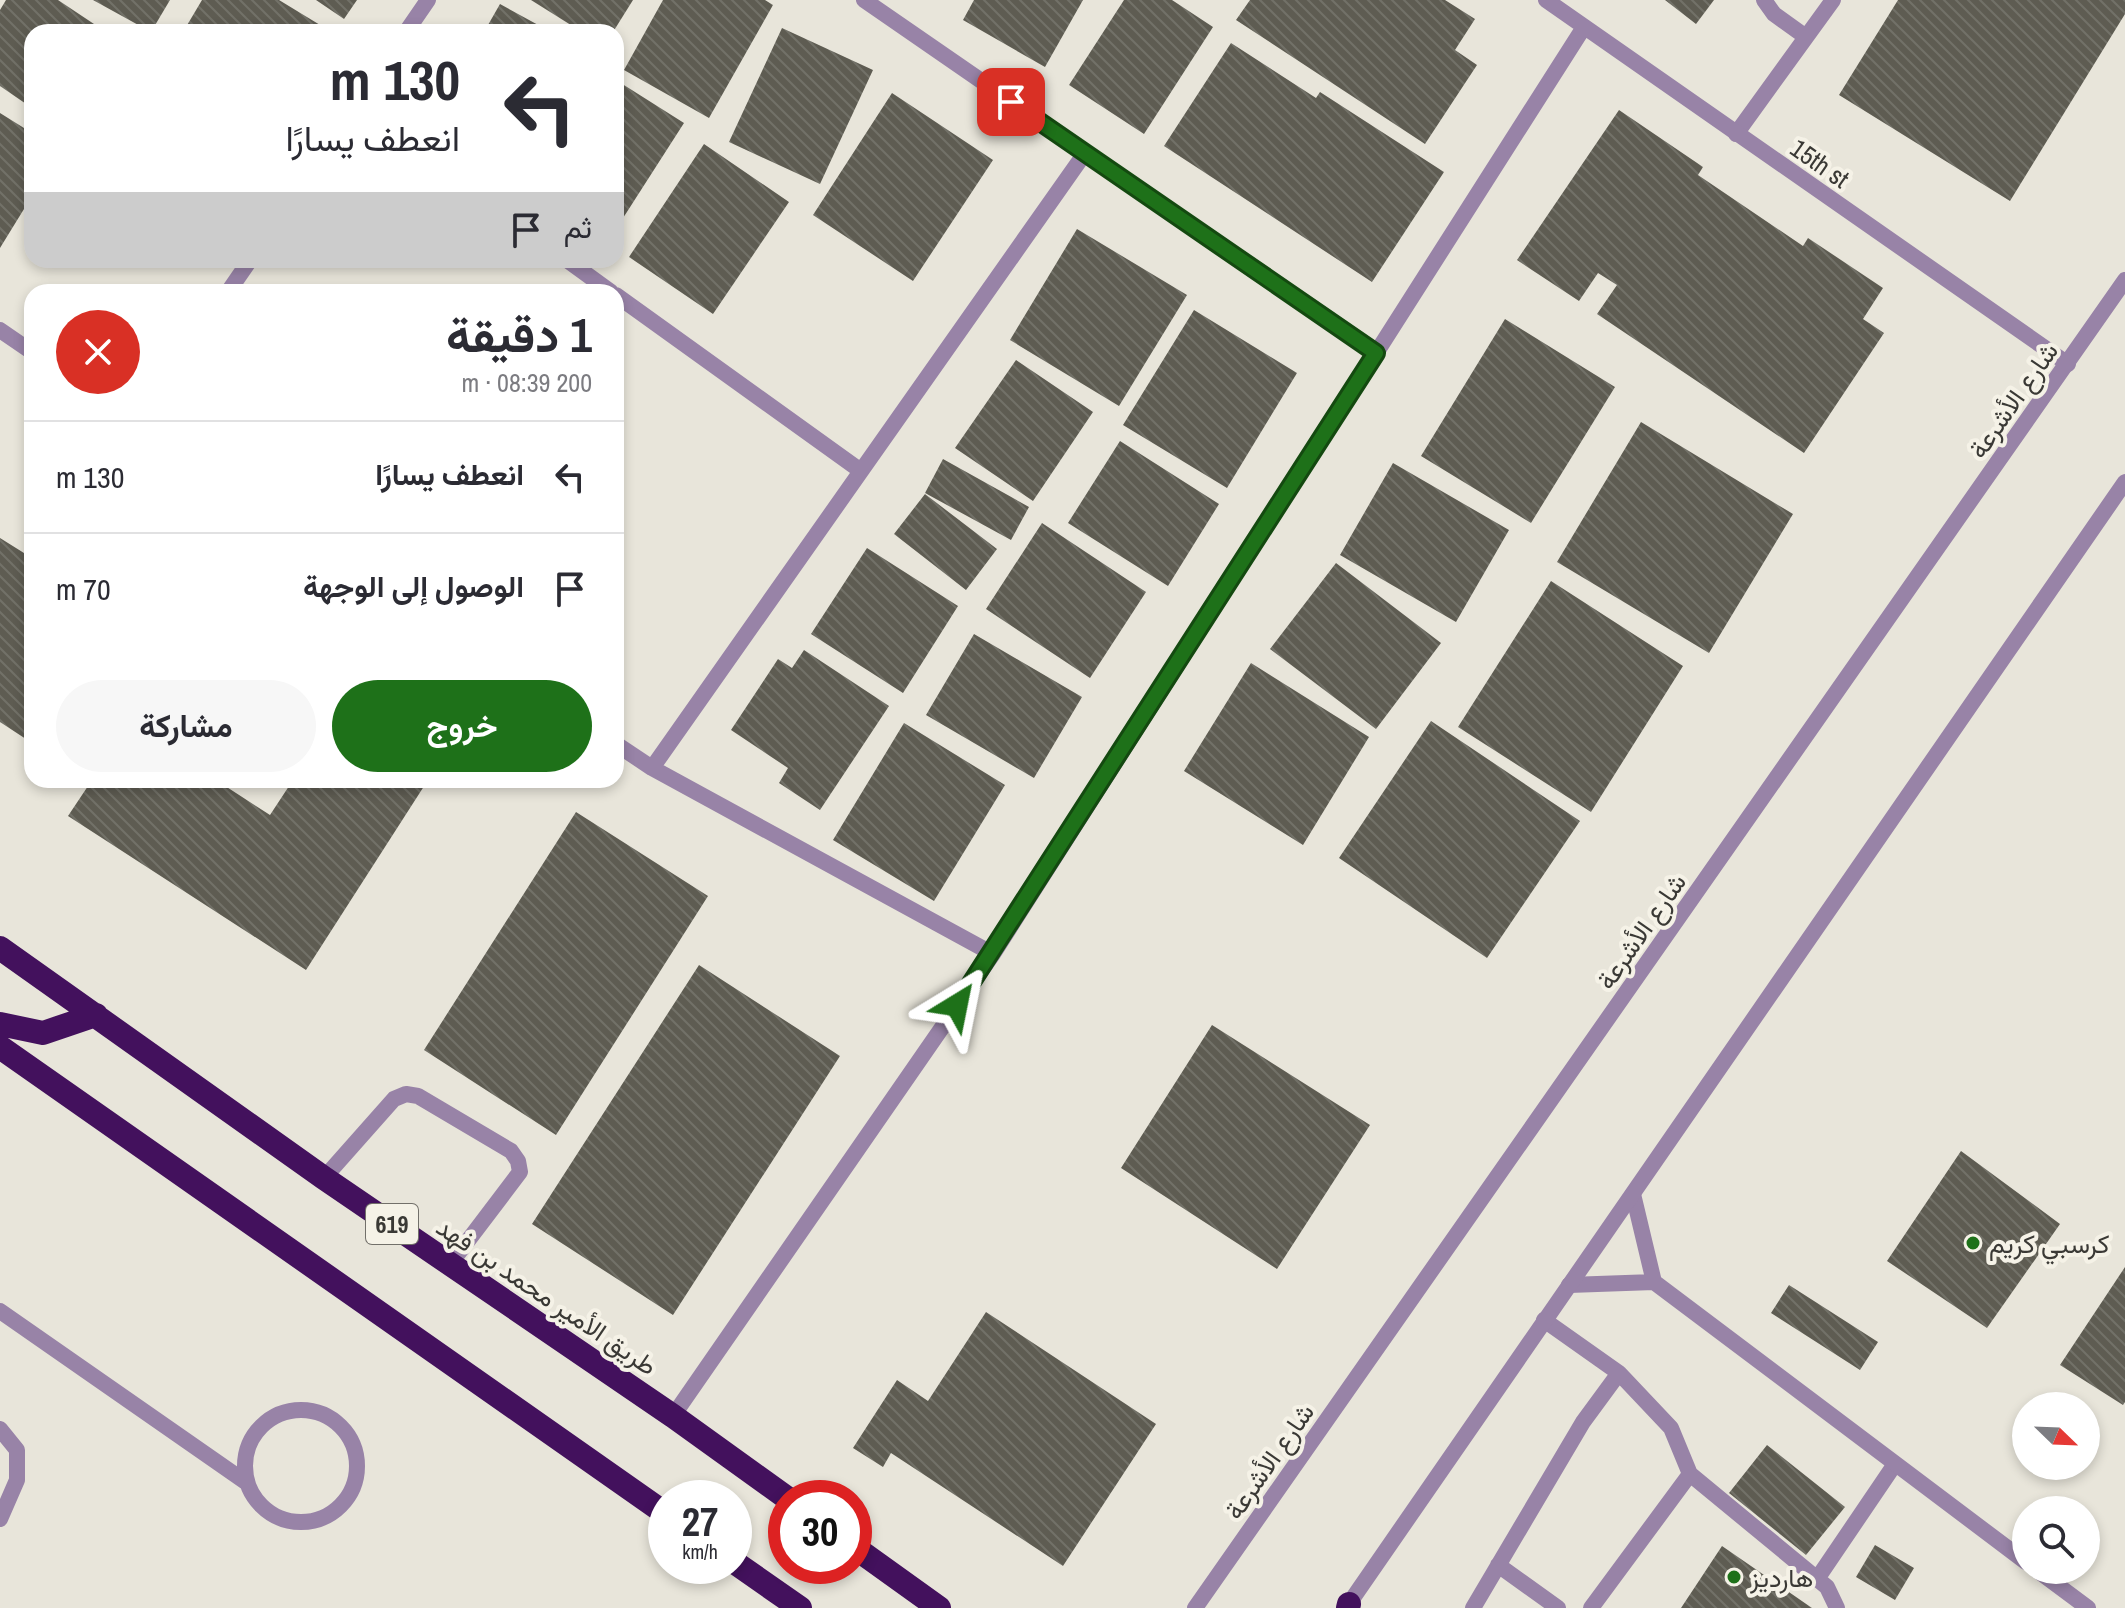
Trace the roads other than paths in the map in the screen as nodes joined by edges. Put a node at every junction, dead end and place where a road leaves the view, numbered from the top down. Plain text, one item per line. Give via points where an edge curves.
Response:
1 (428, 0) edge
2 (864, 0) edge
3 (1546, 0) edge
4 (1764, 0) edge
5 (1833, 0) edge
6 (412, 24) edge
7 (1584, 27) junction
8 (1806, 37) junction
9 (1736, 134) junction
10 (1085, 153) junction
11 (578, 268) edge
12 (2125, 280) edge
13 (600, 284) edge
14 (624, 301) edge
15 (0, 330) edge
16 (24, 346) edge
17 (1376, 353) junction
18 (2068, 364) junction
19 (861, 471) junction
20 (2125, 482) edge
21 (624, 749) edge
22 (652, 768) junction
23 (0, 948) edge
24 (993, 954) junction
25 (96, 1015) junction
26 (0, 1024) edge
27 (0, 1047) edge
28 (324, 1178) junction
29 (1633, 1194) junction
30 (451, 1263) junction
31 (1654, 1282) junction
32 (1569, 1285) junction
33 (0, 1311) edge
34 (1544, 1320) junction
35 (1619, 1373) junction
36 (673, 1416) junction
37 (0, 1429) edge
38 (1895, 1464) junction
39 (1690, 1474) junction
40 (247, 1483) junction
41 (768, 1484) edge
42 (648, 1501) edge
43 (0, 1519) edge
44 (2012, 1552) edge
45 (872, 1560) edge
46 (1498, 1565) junction
47 (752, 1575) edge
48 (1817, 1579) junction
49 (2056, 1584) edge
50 (1348, 1607) edge
51 (800, 1608) edge
52 (939, 1608) edge
53 (1195, 1608) edge
54 (1473, 1608) edge
55 (1558, 1608) edge
56 (1591, 1608) edge
57 (1837, 1608) edge
58 (2088, 1608) edge

1 - 6 street
2 - 10 street
3 - 7 street, 15th st
4 - 8 street
5 - 8 street
7 - 9 street, 15th st
7 - 17 street
8 - 9 street
9 - 18 street, 15th st
10 - 17 street
10 - 19 street
11 - 13 street
12 - 18 street, شارع الأشرعة
14 - 19 street
15 - 16 street
17 - 24 street
18 - 53 street, شارع الأشرعة
19 - 22 street
20 - 29 street
21 - 22 street
22 - 24 street
23 - 25 highway, طريق الأمير محمد بن فهد / 619
24 - 36 street
25 - 26 highway via 43,1033
25 - 28 highway, طريق الأمير محمد بن فهد / 619
27 - 42 highway
28 - 30 highway, طريق الأمير محمد بن فهد / 619
28 - 30 street via 394,1099 406,1094 511,1151 520,1172
29 - 31 street
29 - 32 street
30 - 36 highway, طريق الأمير محمد بن فهد / 619
31 - 32 street
31 - 38 street
32 - 34 street
33 - 40 street
34 - 35 street
34 - 50 street
35 - 39 street via 1671,1428
35 - 46 street via 1583,1422
36 - 41 highway, طريق الأمير محمد بن فهد / 619
37 - 43 street via 17,1450 17,1480
38 - 44 street
38 - 48 street
39 - 48 street
39 - 56 street
40 - 40 street via 255,1501 270,1514 307,1523 326,1517 352,1489 355,1451 333,1419 300,1409 283,1412 267,1420 247,1449
45 - 52 highway
46 - 54 street
46 - 55 street
47 - 51 highway
48 - 57 street
49 - 58 street

